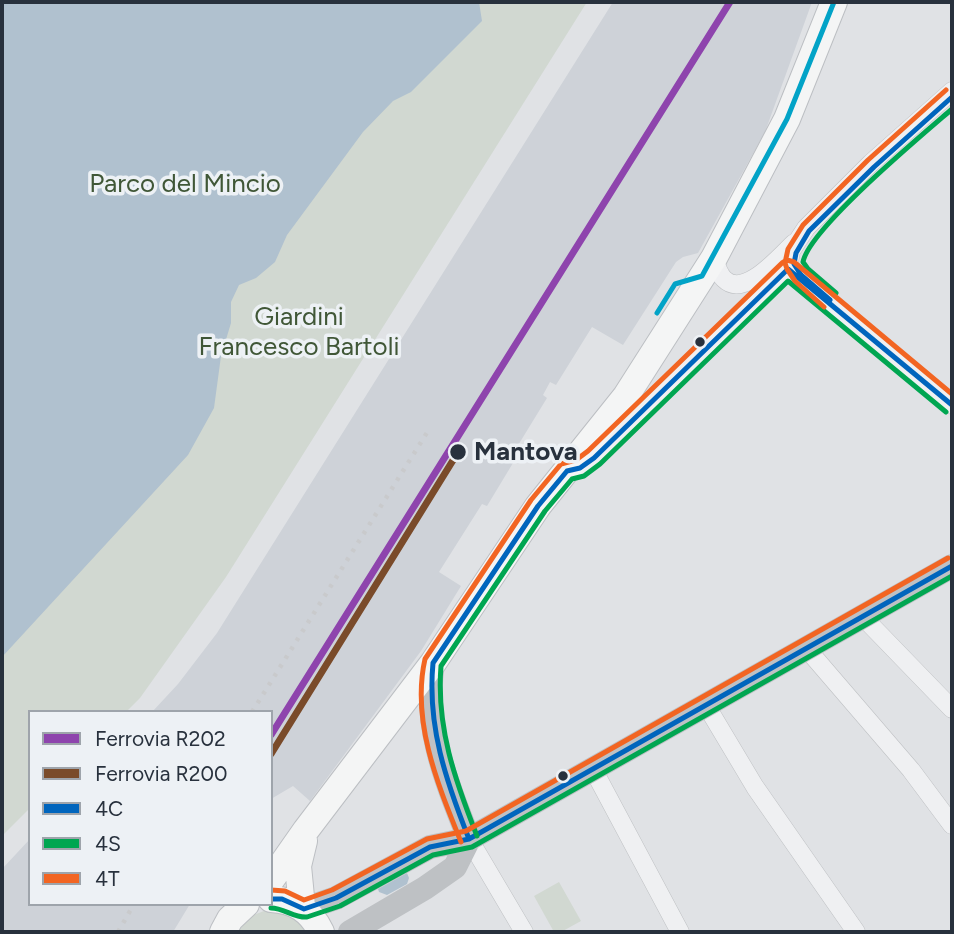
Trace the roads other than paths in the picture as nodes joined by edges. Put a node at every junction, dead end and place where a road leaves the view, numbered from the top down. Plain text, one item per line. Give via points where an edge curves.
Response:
1 (827, 2) edge
2 (834, 2) edge
3 (820, 33) junction
4 (952, 91) edge
5 (797, 241) junction
6 (714, 258) junction
7 (788, 269) junction
8 (952, 405) edge
9 (568, 471) junction
10 (952, 566) edge
11 (863, 617) junction
12 (807, 649) junction
13 (433, 663) junction
14 (706, 705) junction
15 (952, 709) edge
16 (593, 769) junction
17 (952, 825) edge
18 (306, 830) junction
19 (469, 839) junction
20 (273, 877) edge
21 (273, 899) edge
22 (245, 906) edge
23 (303, 908) junction
24 (223, 932) edge
25 (321, 932) edge
26 (350, 932) edge
27 (524, 932) edge
28 (680, 932) edge
29 (856, 932) edge

1 - 3 main road
2 - 3 main road
3 - 6 main road via 787,119
4 - 5 street via 862,171
5 - 6 street via 744,284 724,279
5 - 7 street
6 - 9 main road via 626,396
7 - 8 street
7 - 9 street via 594,458
9 - 13 main road via 538,506
10 - 11 street
11 - 12 street
11 - 15 street
12 - 14 street
12 - 17 street
13 - 18 main road
13 - 19 street via 429,685 432,731
14 - 16 street
14 - 29 street via 755,787
16 - 19 street
16 - 28 street
18 - 20 main road
18 - 23 main road via 298,866
19 - 23 street via 430,847 336,898
19 - 26 street via 455,867
19 - 27 street
21 - 23 main road
22 - 24 main road
23 - 25 main road

